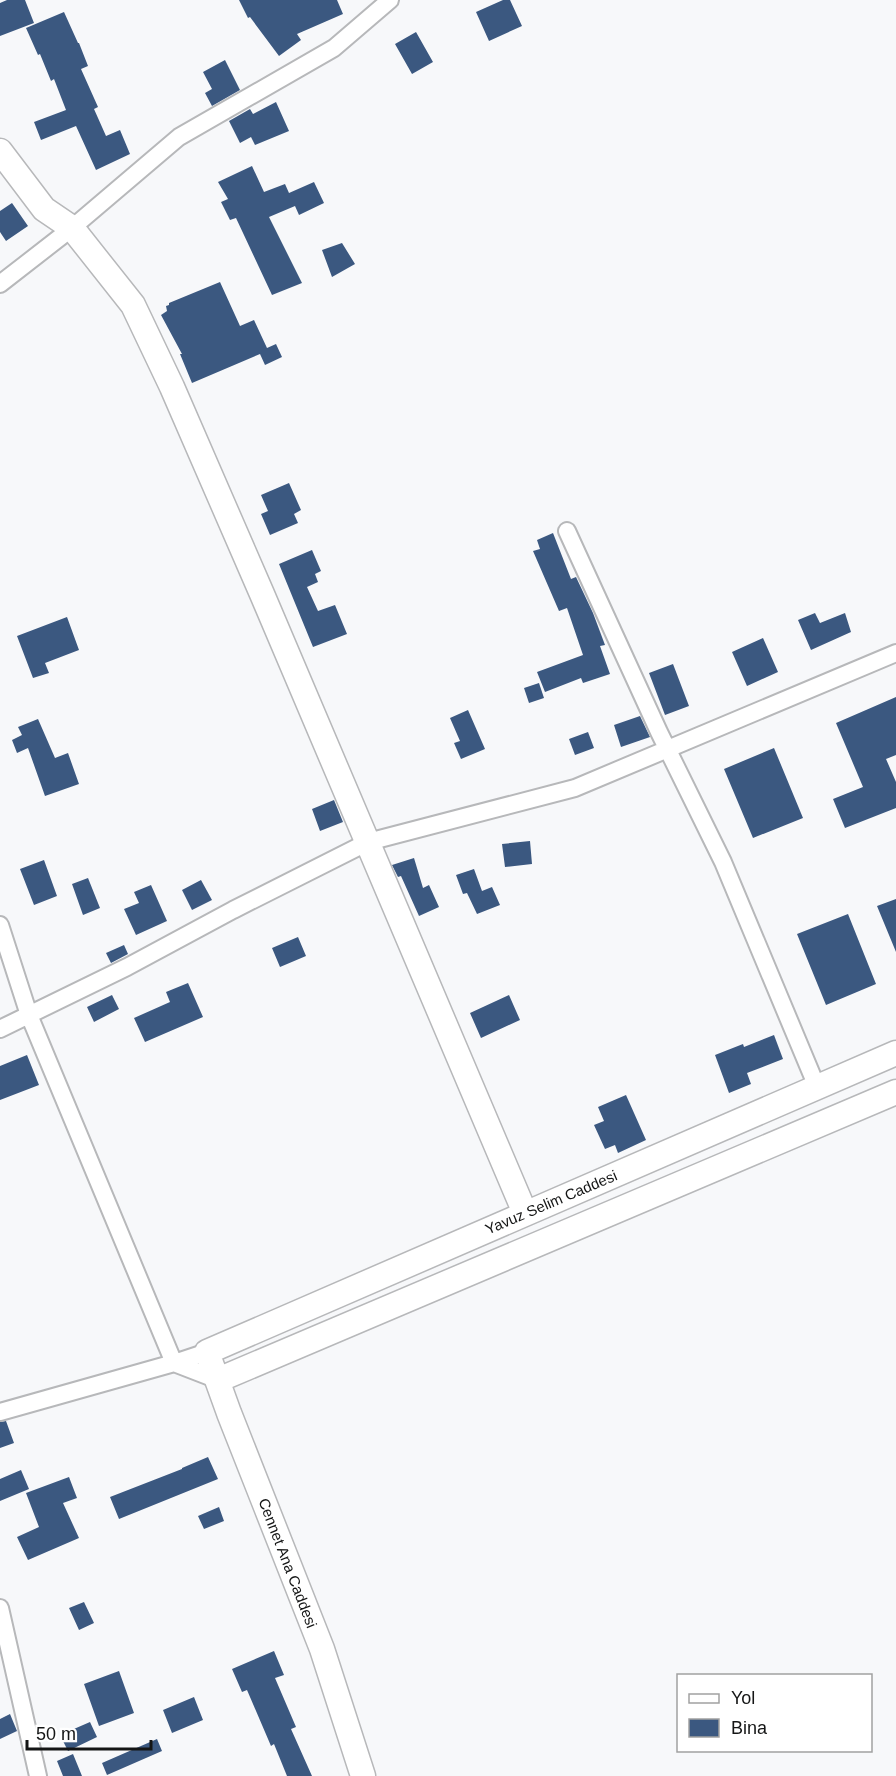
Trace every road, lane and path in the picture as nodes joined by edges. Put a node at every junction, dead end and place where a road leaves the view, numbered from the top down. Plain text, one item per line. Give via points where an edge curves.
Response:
1 (390, 0) edge
2 (0, 151) edge
3 (72, 228) junction
4 (0, 284) edge
5 (567, 531) dead end
6 (896, 653) edge
7 (668, 749) junction
8 (368, 842) junction
9 (0, 925) edge
10 (29, 1015) junction
11 (0, 1029) edge
12 (896, 1053) edge
13 (817, 1087) junction
14 (896, 1092) edge
15 (525, 1213) junction
16 (207, 1352) junction
17 (174, 1363) junction
18 (218, 1380) junction
19 (0, 1412) edge
20 (0, 1608) edge
21 (38, 1776) edge
22 (363, 1776) edge

1 - 3 street via 334,48 178,137
2 - 3 street via 44,209
3 - 4 street
3 - 8 street via 133,304
5 - 7 street
6 - 7 street
7 - 8 street via 575,788
7 - 13 street via 723,862
8 - 10 street
8 - 15 street
9 - 10 street
10 - 11 street
10 - 17 street
12 - 13 street, Yavuz Selim Caddesi
13 - 15 street, Yavuz Selim Caddesi
14 - 18 street
15 - 16 street, Yavuz Selim Caddesi
16 - 17 street
16 - 18 street, Cennet Ana Caddesi
17 - 18 street
17 - 19 street
18 - 22 street, Cennet Ana Caddesi via 322,1649
20 - 21 street

